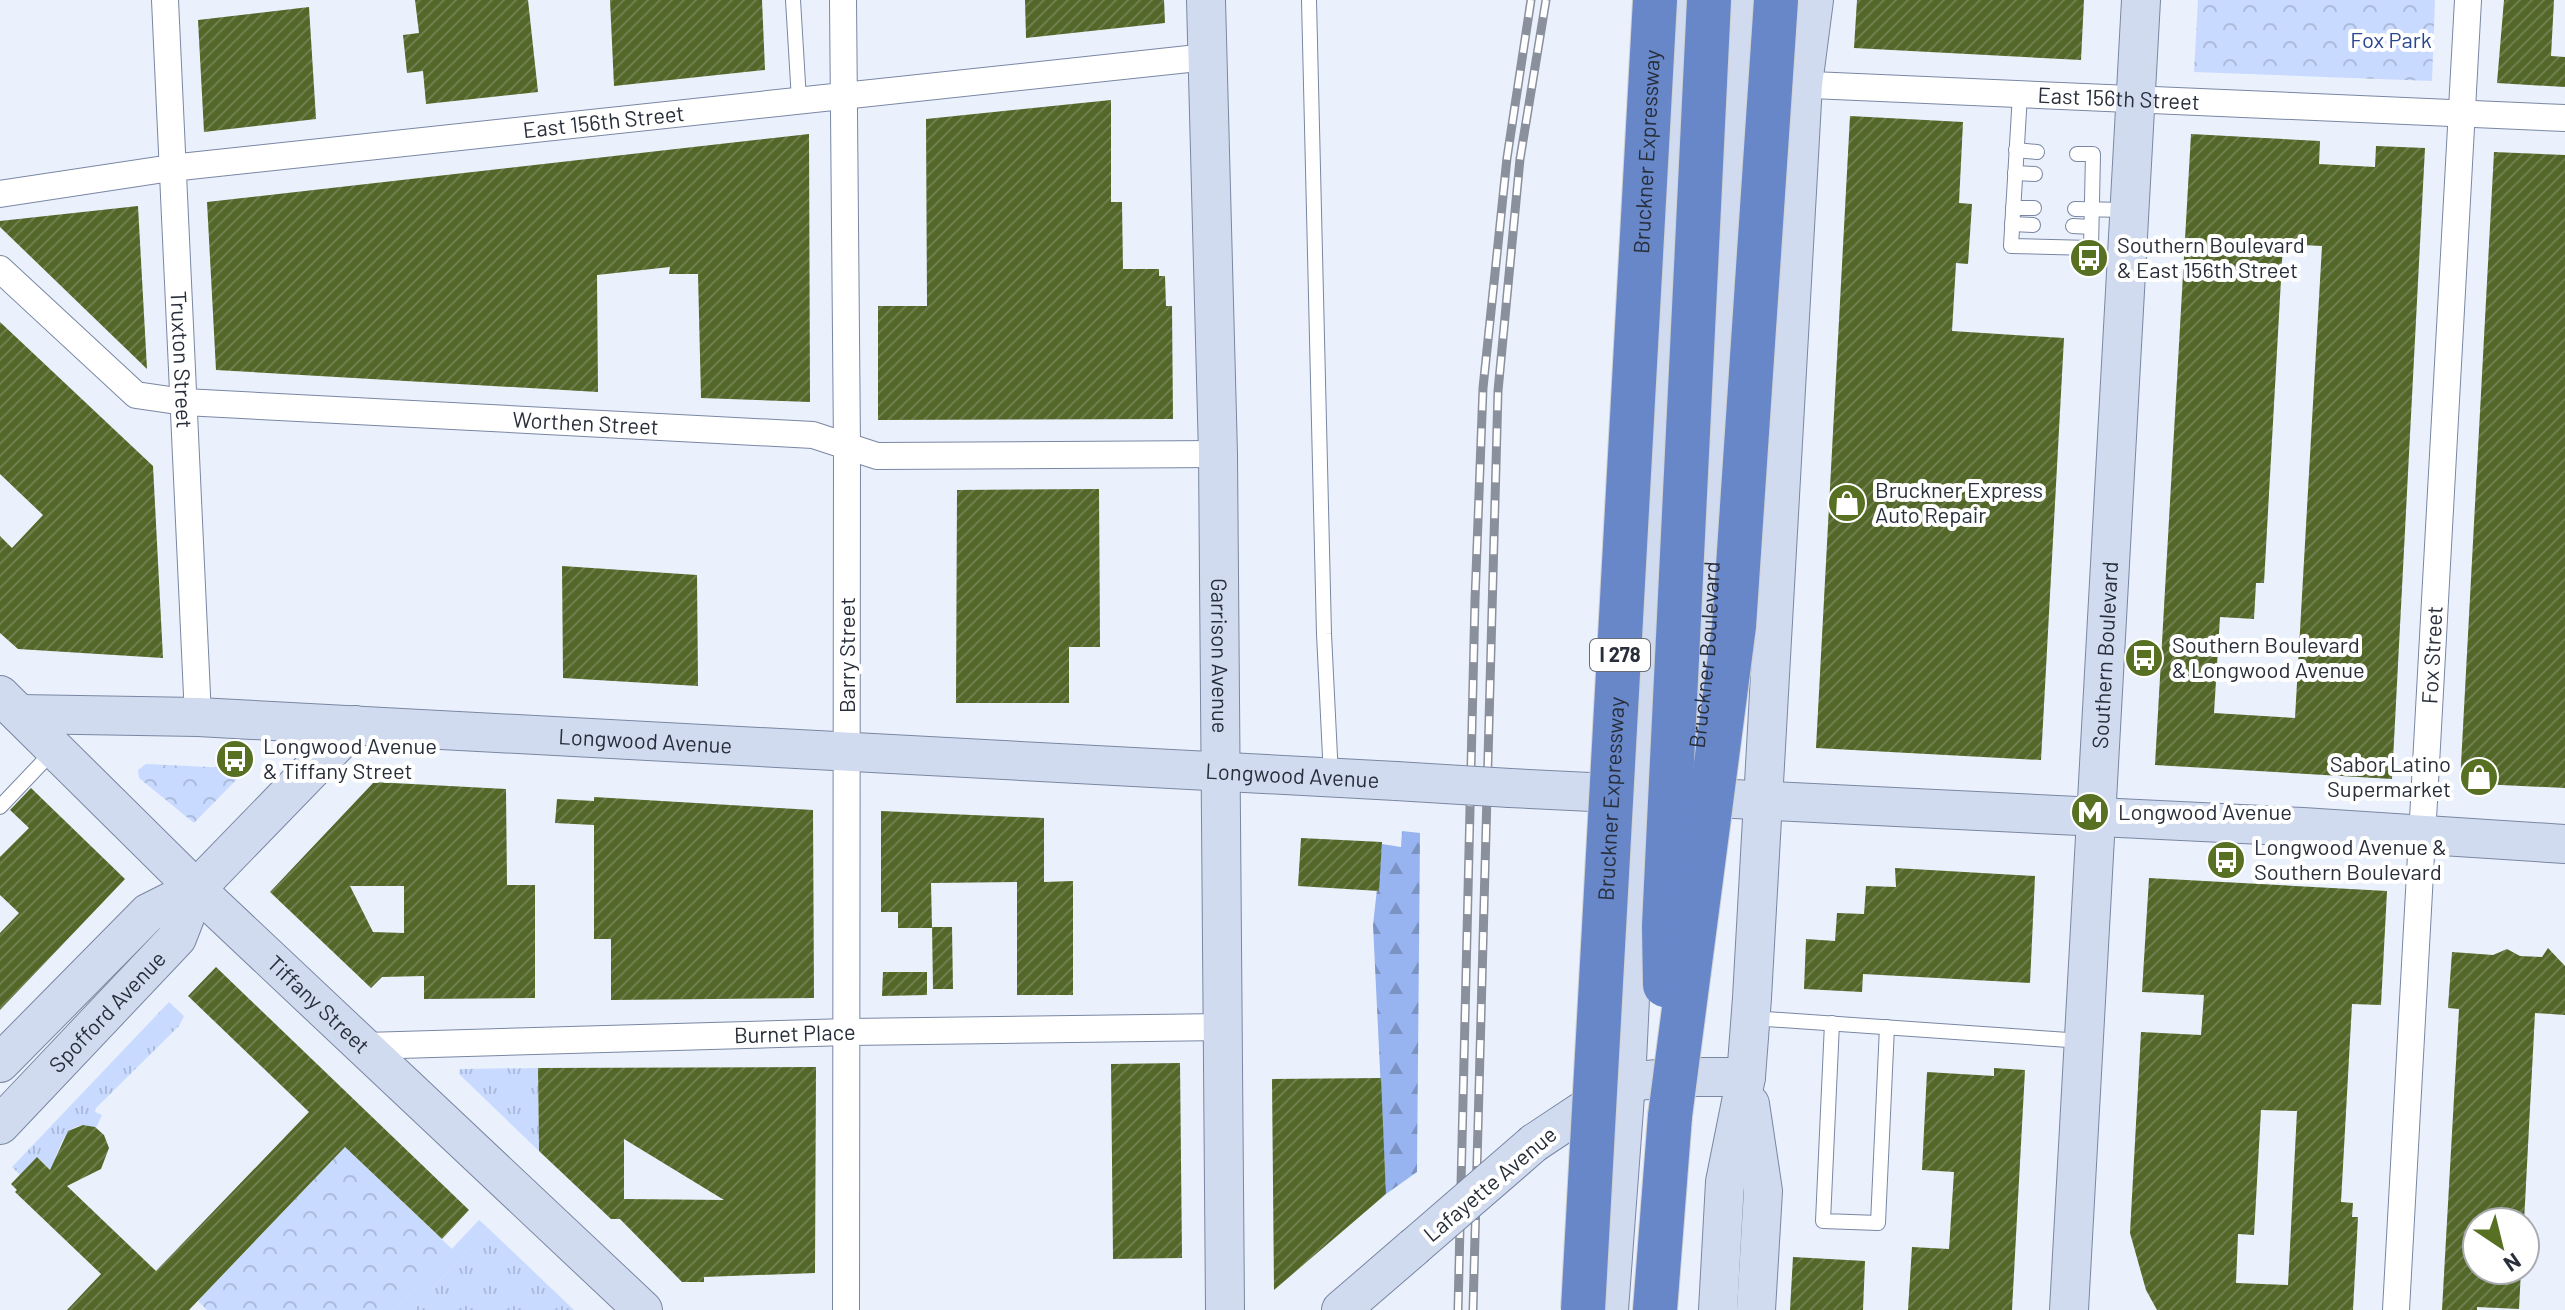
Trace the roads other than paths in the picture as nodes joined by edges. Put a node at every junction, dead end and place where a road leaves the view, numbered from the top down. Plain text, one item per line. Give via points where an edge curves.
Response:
1 (165, 0) edge
2 (793, 0) edge
3 (843, 0) edge
4 (1206, 0) edge
5 (1309, 0) edge
6 (1655, 0) edge
7 (1682, 0) edge
8 (1709, 0) edge
9 (1742, 0) edge
10 (1776, 0) edge
11 (1814, 0) edge
12 (2141, 0) edge
13 (2468, 0) edge
14 (1207, 57) junction
15 (1674, 79) junction
16 (1736, 81) junction
17 (1803, 84) junction
18 (2020, 94) junction
19 (844, 95) junction
20 (2135, 99) junction
21 (799, 100) junction
22 (2462, 114) junction
23 (2565, 118) edge
24 (2016, 150) junction
25 (2037, 152) dead end
26 (2077, 154) dead end
27 (171, 168) junction
28 (2015, 173) junction
29 (2035, 174) dead end
30 (2077, 176) dead end
31 (2092, 177) junction
32 (0, 194) edge
33 (2013, 208) junction
34 (2034, 208) dead end
35 (2075, 209) dead end
36 (2110, 210) junction
37 (2012, 224) junction
38 (2033, 225) dead end
39 (2073, 226) dead end
40 (2091, 227) junction
41 (0, 269) edge
42 (184, 402) junction
43 (847, 447) junction
44 (1218, 454) junction
45 (10, 705) edge
46 (198, 717) junction
47 (355, 725) junction
48 (55, 749) junction
49 (846, 751) junction
50 (1220, 771) junction
51 (1331, 778) junction
52 (1638, 793) junction
53 (1690, 796) junction
54 (1764, 800) junction
55 (0, 807) edge
56 (2095, 817) junction
57 (2422, 834) junction
58 (2565, 844) edge
59 (196, 889) junction
60 (1750, 1018) junction
61 (1832, 1023) junction
62 (1224, 1027) junction
63 (1887, 1027) junction
64 (848, 1032) junction
65 (2083, 1041) junction
66 (365, 1046) junction
67 (0, 1063) edge
68 (1746, 1077) junction
69 (1626, 1082) junction
70 (1674, 1096) junction
71 (1, 1123) edge
72 (1351, 1302) edge
73 (643, 1310) edge
74 (846, 1310) edge
75 (1225, 1310) edge
76 (1583, 1310) edge
77 (1609, 1310) edge
78 (1655, 1310) edge
79 (1667, 1310) edge
80 (1718, 1310) edge
81 (1756, 1310) edge
82 (2069, 1310) edge
83 (2396, 1310) edge

1 - 27 street, Truxton Street
2 - 21 lane
3 - 19 street, Barry Street
4 - 14 main road, Garrison Avenue
5 - 51 lane
6 - 76 highway, Bruckner Expressway / I 278, bridge
7 - 15 main road
8 - 70 highway, I 278, bridge via 1664,926
9 - 16 main road, Bruckner Boulevard
10 - 70 highway, bridge via 1734,626
11 - 17 main road
12 - 20 main road, Southern Boulevard
13 - 22 street, Fox Street
14 - 19 street, East 156th Street
14 - 44 main road, Garrison Avenue
15 - 16 street, East 156th Street
15 - 52 main road
16 - 17 street, East 156th Street
16 - 53 main road, Bruckner Boulevard via 1707,655
17 - 18 street, East 156th Street
17 - 54 main road
18 - 20 street, East 156th Street
18 - 24 lane
19 - 21 street, East 156th Street
19 - 43 street, Barry Street
20 - 22 street, East 156th Street
20 - 36 main road, Southern Boulevard
21 - 27 street, East 156th Street
22 - 23 street, East 156th Street
22 - 57 street, Fox Street
24 - 25 lane
24 - 28 lane
26 - 31 lane via 2093,154
27 - 32 street, East 156th Street
27 - 42 street, Truxton Street
28 - 29 lane
28 - 33 lane
30 - 31 lane
31 - 36 lane
33 - 34 lane
33 - 37 lane
35 - 36 lane
36 - 40 lane
36 - 56 main road, Southern Boulevard
37 - 38 lane
37 - 40 lane via 2011,246 2091,248
39 - 40 lane
41 - 42 street, Worthen Street via 136,395
42 - 43 street, Worthen Street via 813,435
42 - 46 street, Truxton Street
43 - 44 street, Worthen Street via 877,456
43 - 49 street, Barry Street
44 - 50 main road, Garrison Avenue
45 - 46 main road, Longwood Avenue
45 - 48 main road, Tiffany Street
46 - 47 main road, Longwood Avenue
47 - 49 main road, Longwood Avenue
47 - 59 main road, Spofford Avenue
48 - 55 lane
48 - 59 main road, Tiffany Street
49 - 50 main road, Longwood Avenue
49 - 64 street, Barry Street
50 - 51 main road, Longwood Avenue
50 - 62 main road, Garrison Avenue
51 - 52 main road, Longwood Avenue, bridge
52 - 53 main road, Longwood Avenue
52 - 69 main road
53 - 54 main road, Longwood Avenue
53 - 70 main road, Bruckner Boulevard
54 - 56 main road, Longwood Avenue
54 - 60 main road
56 - 57 main road, Longwood Avenue
56 - 65 main road, Southern Boulevard
57 - 58 main road, Longwood Avenue
57 - 83 street, Fox Street
59 - 66 main road, Tiffany Street
59 - 67 main road, Spofford Avenue via 148,913
59 - 71 main road, Spofford Avenue via 177,938
60 - 61 lane
60 - 68 main road
61 - 63 lane
61 - 63 lane via 1823,1221 1878,1223
62 - 64 street, Burnet Place
62 - 75 main road, Garrison Avenue
63 - 65 lane
64 - 66 street, Burnet Place
64 - 74 street, Barry Street
65 - 82 main road, Southern Boulevard
66 - 73 main road, Tiffany Street
68 - 70 main road, Lafayette Avenue
68 - 80 main road via 1725,1182
68 - 81 main road via 1763,1191
69 - 70 main road, Lafayette Avenue
69 - 72 main road, Lafayette Avenue, bridge via 1534,1143
69 - 77 main road
70 - 78 highway, I 278
70 - 79 main road, Bruckner Boulevard

